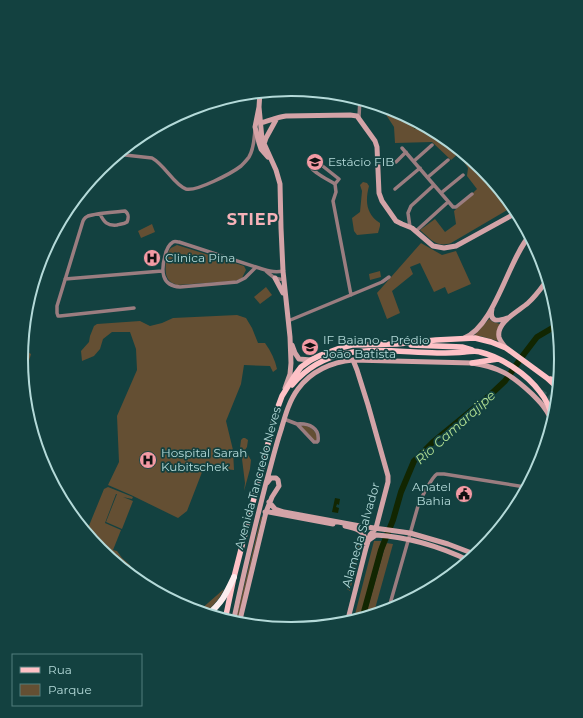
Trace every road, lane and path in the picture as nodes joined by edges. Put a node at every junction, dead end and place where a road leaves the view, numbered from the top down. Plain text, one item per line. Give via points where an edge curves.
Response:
1 (260, 98) edge
2 (360, 104) edge
3 (277, 118) junction
4 (359, 118) junction
5 (258, 121) junction
6 (255, 127) junction
7 (432, 145) dead end
8 (263, 146) junction
9 (402, 148) dead end
10 (252, 151) junction
11 (406, 152) junction
12 (125, 155) edge
13 (448, 160) dead end
14 (414, 161) junction
15 (396, 162) dead end
16 (420, 168) junction
17 (463, 175) dead end
18 (428, 177) junction
19 (335, 184) junction
20 (434, 185) junction
21 (395, 189) dead end
22 (441, 193) junction
23 (472, 194) dead end
24 (448, 202) junction
25 (100, 214) junction
26 (512, 215) edge
27 (410, 227) junction
28 (416, 231) junction
29 (527, 241) edge
30 (256, 267) junction
31 (266, 270) junction
32 (162, 271) junction
33 (282, 271) junction
34 (351, 273) dead end
35 (389, 277) dead end
36 (275, 278) junction
37 (283, 278) junction
38 (348, 278) junction
39 (65, 279) junction
40 (544, 284) edge
41 (284, 295) junction
42 (351, 295) junction
43 (134, 308) dead end
44 (492, 308) junction
45 (508, 318) junction
46 (288, 321) junction
47 (290, 337) junction
48 (463, 338) junction
49 (397, 344) junction
50 (507, 349) junction
51 (478, 351) junction
52 (310, 360) junction
53 (353, 360) junction
54 (500, 360) junction
55 (472, 363) junction
56 (548, 378) junction
57 (554, 380) edge
58 (554, 384) edge
59 (282, 396) junction
60 (550, 411) edge
61 (549, 415) edge
62 (284, 419) junction
63 (297, 424) junction
64 (266, 486) junction
65 (522, 487) edge
66 (269, 502) junction
67 (266, 512) junction
68 (258, 513) junction
69 (317, 518) junction
70 (305, 519) junction
71 (360, 526) junction
72 (348, 527) junction
73 (379, 528) junction
74 (410, 533) junction
75 (408, 540) junction
76 (368, 541) junction
77 (366, 548) junction
78 (470, 552) edge
79 (463, 558) edge
80 (234, 577) junction
81 (390, 603) edge
82 (212, 611) edge
83 (226, 615) edge
84 (234, 616) edge
85 (349, 616) edge
86 (241, 617) edge

1 - 5 street
2 - 4 street
3 - 4 street via 344,115
3 - 5 street via 267,122
3 - 8 street
4 - 27 street via 377,147 380,197 396,221
5 - 6 street
5 - 8 street
6 - 8 street
6 - 10 street
7 - 14 street
8 - 10 street
8 - 33 street via 278,174 280,184
9 - 11 street
10 - 12 street via 238,168 190,190 178,184 156,160
11 - 14 street
11 - 15 street
13 - 18 street
14 - 16 street
16 - 18 street
16 - 21 street
17 - 22 street
18 - 20 street
19 - 19 street via 312,169 308,163 310,160 313,158 339,179
19 - 38 street via 333,201
20 - 22 street
20 - 27 street via 411,206 408,214
22 - 24 street
23 - 24 street via 454,208
24 - 28 street
25 - 25 street via 125,210 129,216 124,224 109,225
25 - 39 street via 87,216 83,221
26 - 28 street via 450,248 433,246
27 - 28 street
29 - 44 street
30 - 31 street
30 - 32 street via 245,278 236,282 180,287 167,282
30 - 32 street via 172,242 167,248
31 - 33 street
31 - 36 street
32 - 39 street
33 - 37 street
34 - 38 street
35 - 42 street
36 - 37 street
36 - 41 street
37 - 41 street
38 - 42 street
39 - 43 street via 57,310 58,316
40 - 45 street via 530,302
41 - 46 street
42 - 46 street
44 - 45 street via 491,315 494,320
44 - 48 street via 474,332
45 - 50 street via 502,324 499,333 501,342
46 - 47 street
47 - 52 street via 299,359
47 - 59 street via 291,370
48 - 49 main road, Avenida Tancredo Neves
48 - 50 main road, Avenida Tancredo Neves via 491,342
49 - 51 main road via 462,347
49 - 52 main road, Avenida Tancredo Neves via 352,345
50 - 56 main road, Avenida Tancredo Neves
51 - 54 main road, Avenida Tancredo Neves
51 - 59 main road, Avenida Tancredo Neves via 443,353 374,350 343,353 311,366
52 - 59 main road, Avenida Tancredo Neves via 295,374
53 - 55 street, Avenida Tancredo Neves
53 - 62 street, Avenida Tancredo Neves via 326,367 310,376 294,395
53 - 73 street, Alameda Salvador via 388,476
54 - 55 main road
54 - 60 main road, Avenida Tancredo Neves via 517,370 541,392
55 - 61 street, Avenida Tancredo Neves via 497,369 509,375 542,404
56 - 57 main road
56 - 58 main road
59 - 80 main road, Avenida Tancredo Neves
62 - 63 street
62 - 64 street, Avenida Tancredo Neves
63 - 63 street via 314,442 318,441 319,437 312,426
64 - 66 street via 271,478 276,478 279,483
64 - 68 street, Avenida Tancredo Neves
65 - 74 street via 437,474 420,500
66 - 67 street
66 - 69 street via 278,510
67 - 68 street
67 - 70 street
67 - 86 street
68 - 84 street, Avenida Tancredo Neves
69 - 70 street
69 - 71 street
70 - 72 street
71 - 72 street
71 - 73 street
72 - 77 street via 364,535
73 - 74 street
73 - 76 street, Alameda Salvador via 370,535
74 - 75 street
74 - 78 street
75 - 76 street via 376,535
75 - 79 street
75 - 81 street
76 - 77 street, Alameda Salvador
77 - 85 street, Alameda Salvador
80 - 82 highway via 223,599
80 - 83 main road, Avenida Tancredo Neves

